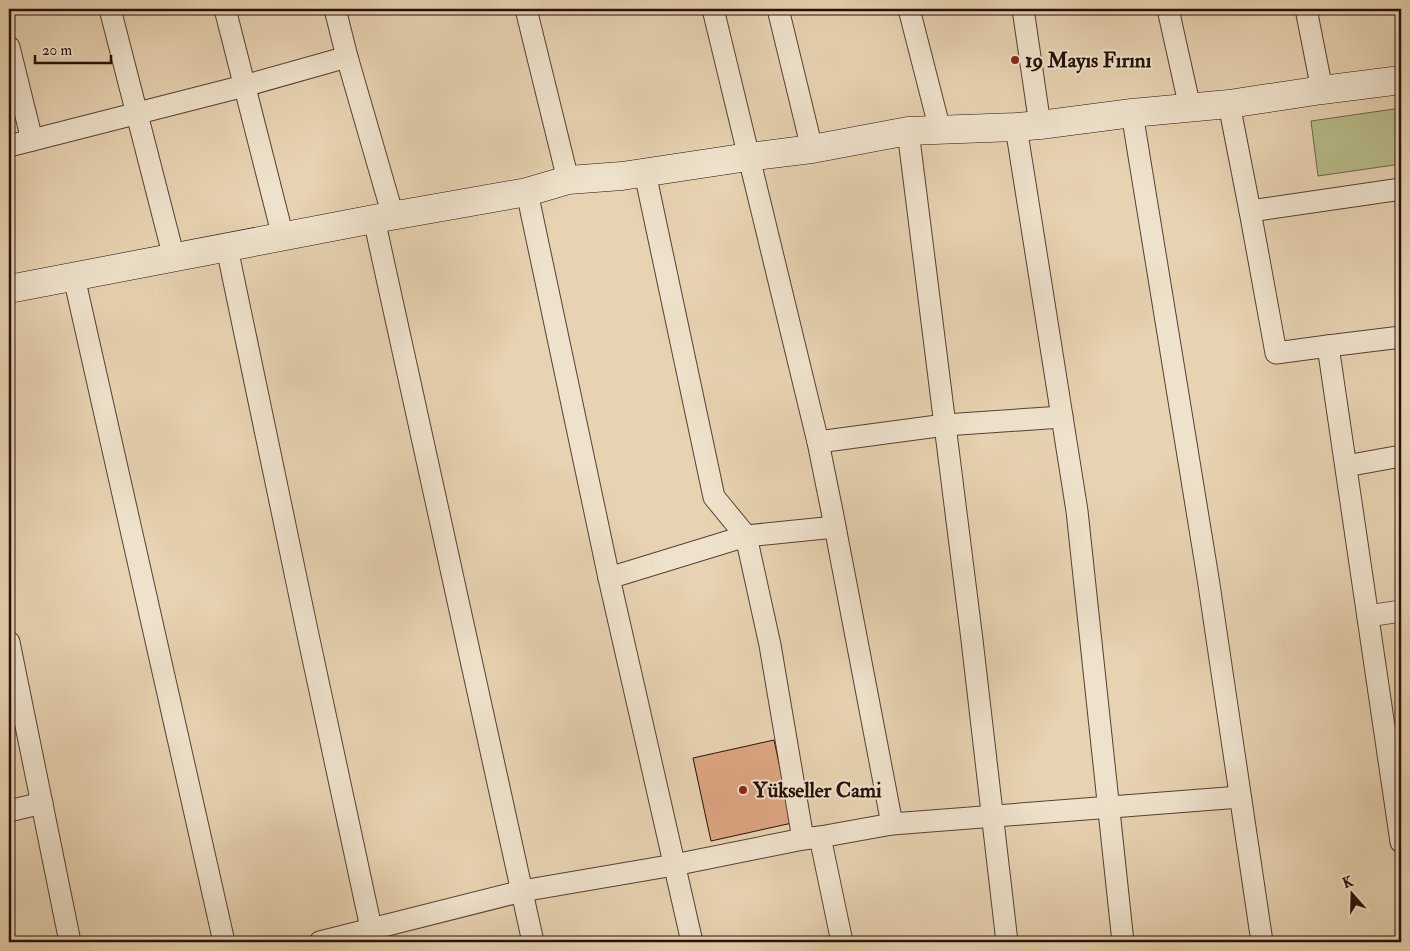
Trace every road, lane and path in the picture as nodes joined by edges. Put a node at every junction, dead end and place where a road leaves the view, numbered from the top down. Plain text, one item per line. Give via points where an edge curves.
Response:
1 (110, 9) edge
2 (224, 9) edge
3 (335, 9) edge
4 (526, 9) edge
5 (713, 9) edge
6 (778, 9) edge
7 (909, 9) edge
8 (1023, 9) edge
9 (1168, 9) edge
10 (1306, 9) edge
11 (9, 47) edge
12 (347, 57) junction
13 (1401, 80) edge
14 (244, 86) junction
15 (1322, 90) junction
16 (1229, 104) junction
17 (1190, 108) junction
18 (1132, 113) junction
19 (137, 114) junction
20 (1028, 126) junction
21 (940, 130) junction
22 (908, 131) junction
23 (32, 140) junction
24 (9, 146) edge
25 (812, 149) junction
26 (748, 157) junction
27 (645, 173) junction
28 (568, 180) junction
29 (1401, 189) edge
30 (526, 192) junction
31 (1250, 212) junction
32 (383, 218) junction
33 (283, 237) junction
34 (227, 248) junction
35 (174, 258) junction
36 (74, 277) junction
37 (9, 289) edge
38 (1401, 337) edge
39 (1328, 346) junction
40 (1062, 417) junction
41 (945, 425) junction
42 (818, 442) junction
43 (1401, 456) edge
44 (1346, 466) junction
45 (835, 527) junction
46 (746, 536) junction
47 (610, 578) junction
48 (1401, 611) edge
49 (1368, 616) junction
50 (9, 642) edge
51 (1398, 791) edge
52 (1240, 797) junction
53 (42, 803) junction
54 (1108, 808) junction
55 (9, 811) edge
56 (992, 817) junction
57 (892, 824) junction
58 (812, 838) junction
59 (1401, 842) edge
60 (674, 865) junction
61 (522, 891) junction
62 (373, 936) edge
63 (70, 942) edge
64 (224, 942) edge
65 (320, 942) edge
66 (533, 942) edge
67 (692, 942) edge
68 (842, 942) edge
69 (1007, 942) edge
70 (1123, 942) edge
71 (1262, 942) edge

1 - 19 street
2 - 14 street
3 - 12 street
4 - 28 street
5 - 26 street
6 - 25 street
7 - 21 street
8 - 20 street
9 - 17 street
10 - 15 street
11 - 23 street
12 - 14 street
12 - 32 street
13 - 15 main road
14 - 19 street
14 - 33 street
15 - 16 main road
16 - 17 main road
16 - 31 street
17 - 18 main road
18 - 20 main road
18 - 52 street via 1208,578
19 - 23 street
19 - 35 street
20 - 21 main road
20 - 40 street
21 - 22 main road
22 - 25 main road
22 - 41 street
23 - 24 street
25 - 26 main road
26 - 27 main road
26 - 42 street
27 - 28 main road
27 - 46 street via 714,497
28 - 30 main road
29 - 31 street
30 - 32 main road
30 - 47 street
31 - 39 street via 1276,353
32 - 33 main road
32 - 61 street via 445,545
33 - 34 main road
34 - 35 main road
34 - 62 street
35 - 36 main road
36 - 37 main road
36 - 64 street
38 - 39 street
39 - 44 street
40 - 41 street
40 - 54 street via 1077,511
41 - 42 street
41 - 56 street
42 - 45 street
43 - 44 street
44 - 49 street
45 - 46 street
45 - 57 street
46 - 47 street
46 - 58 street
47 - 60 street
48 - 49 street
49 - 51 street
50 - 53 street
51 - 59 street
52 - 54 street
52 - 71 street
53 - 55 street
53 - 63 street
54 - 56 street
54 - 70 street
56 - 57 street
56 - 69 street
57 - 58 street
58 - 60 street
58 - 68 street
60 - 61 street
60 - 67 street
61 - 62 street
61 - 66 street
62 - 65 street

